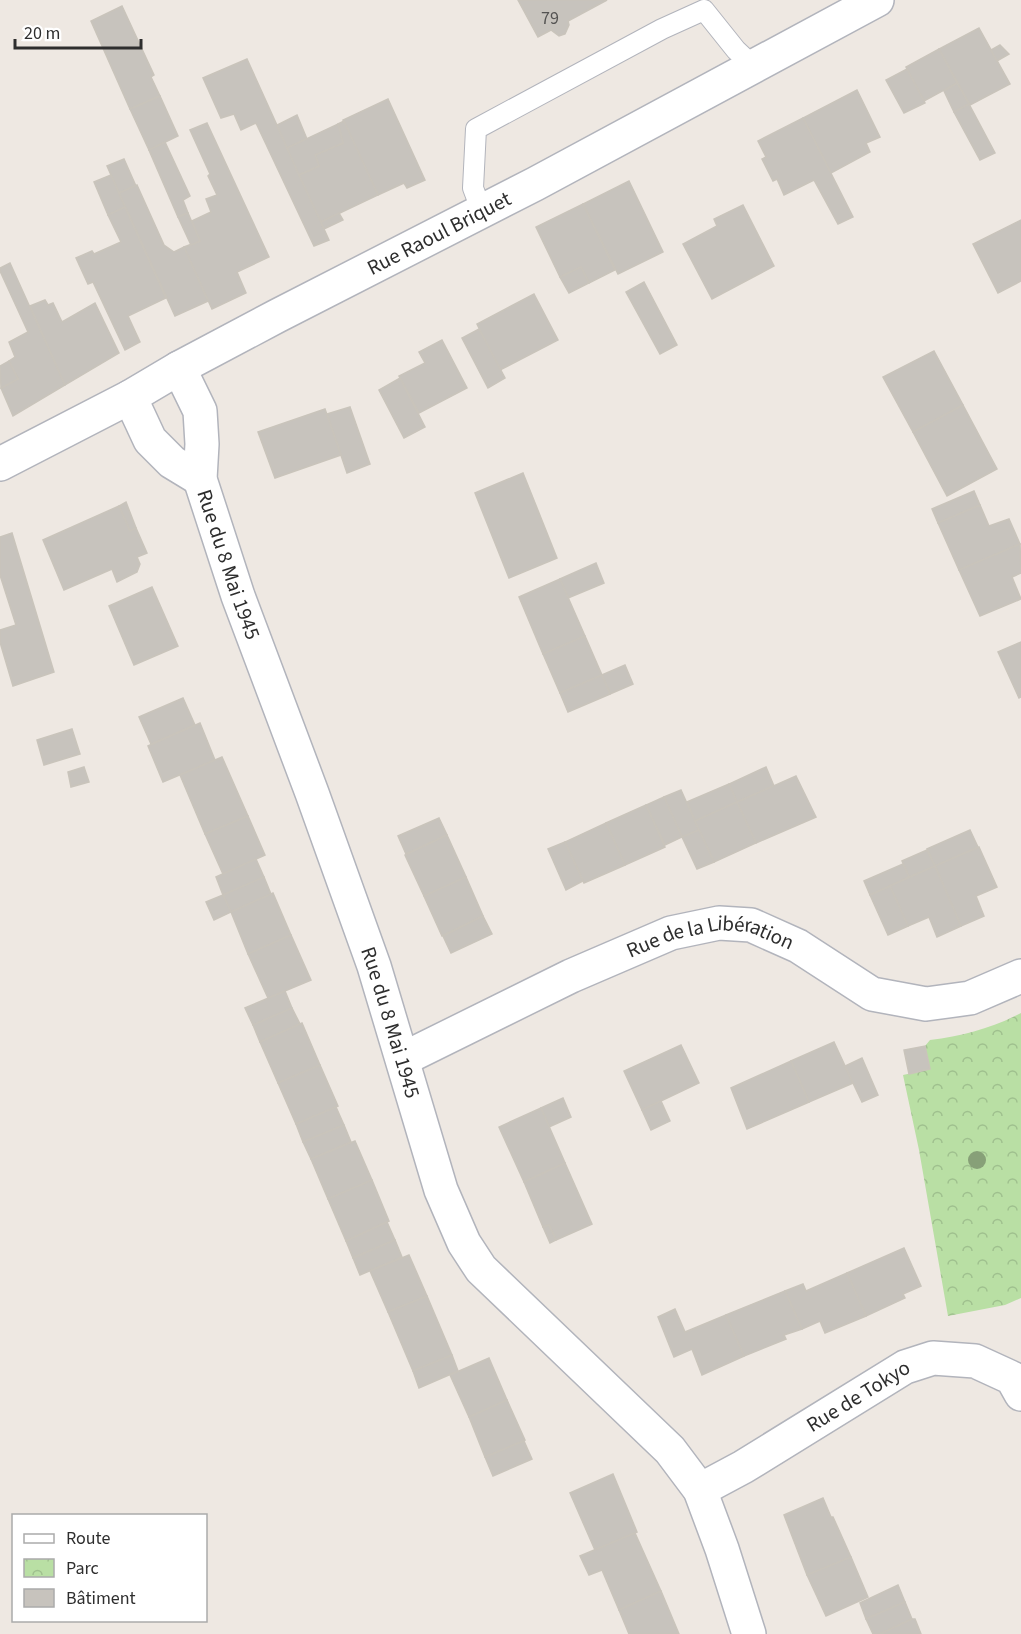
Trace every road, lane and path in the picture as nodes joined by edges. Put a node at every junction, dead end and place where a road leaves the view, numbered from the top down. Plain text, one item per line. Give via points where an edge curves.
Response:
1 (877, 0) edge
2 (700, 5) edge
3 (754, 67) junction
4 (482, 212) junction
5 (179, 368) junction
6 (130, 397) junction
7 (0, 464) edge
8 (200, 479) junction
9 (1021, 976) edge
10 (403, 1059) junction
11 (1021, 1394) edge
12 (699, 1490) junction
13 (749, 1634) edge

1 - 3 street, Rue Raoul Briquet
2 - 3 lane
2 - 4 lane via 476,129 473,188
3 - 4 street, Rue Raoul Briquet
4 - 5 street, Rue Raoul Briquet
5 - 6 street, Rue Raoul Briquet
5 - 8 street via 200,411
6 - 7 street, Rue Raoul Briquet
6 - 8 street via 150,440 172,462
8 - 10 street, Rue du 8 Mai 1945 via 238,597 374,966
9 - 10 street, Rue de la Libération via 970,998 926,1004 872,994 789,942 751,925 720,923 671,933
10 - 12 street, Rue du 8 Mai 1945 via 441,1190 464,1243 482,1269 670,1450
11 - 12 street, Rue de Tokyo via 1012,1378 975,1361 933,1358 906,1367
12 - 13 street, Rue du 8 Mai 1945

